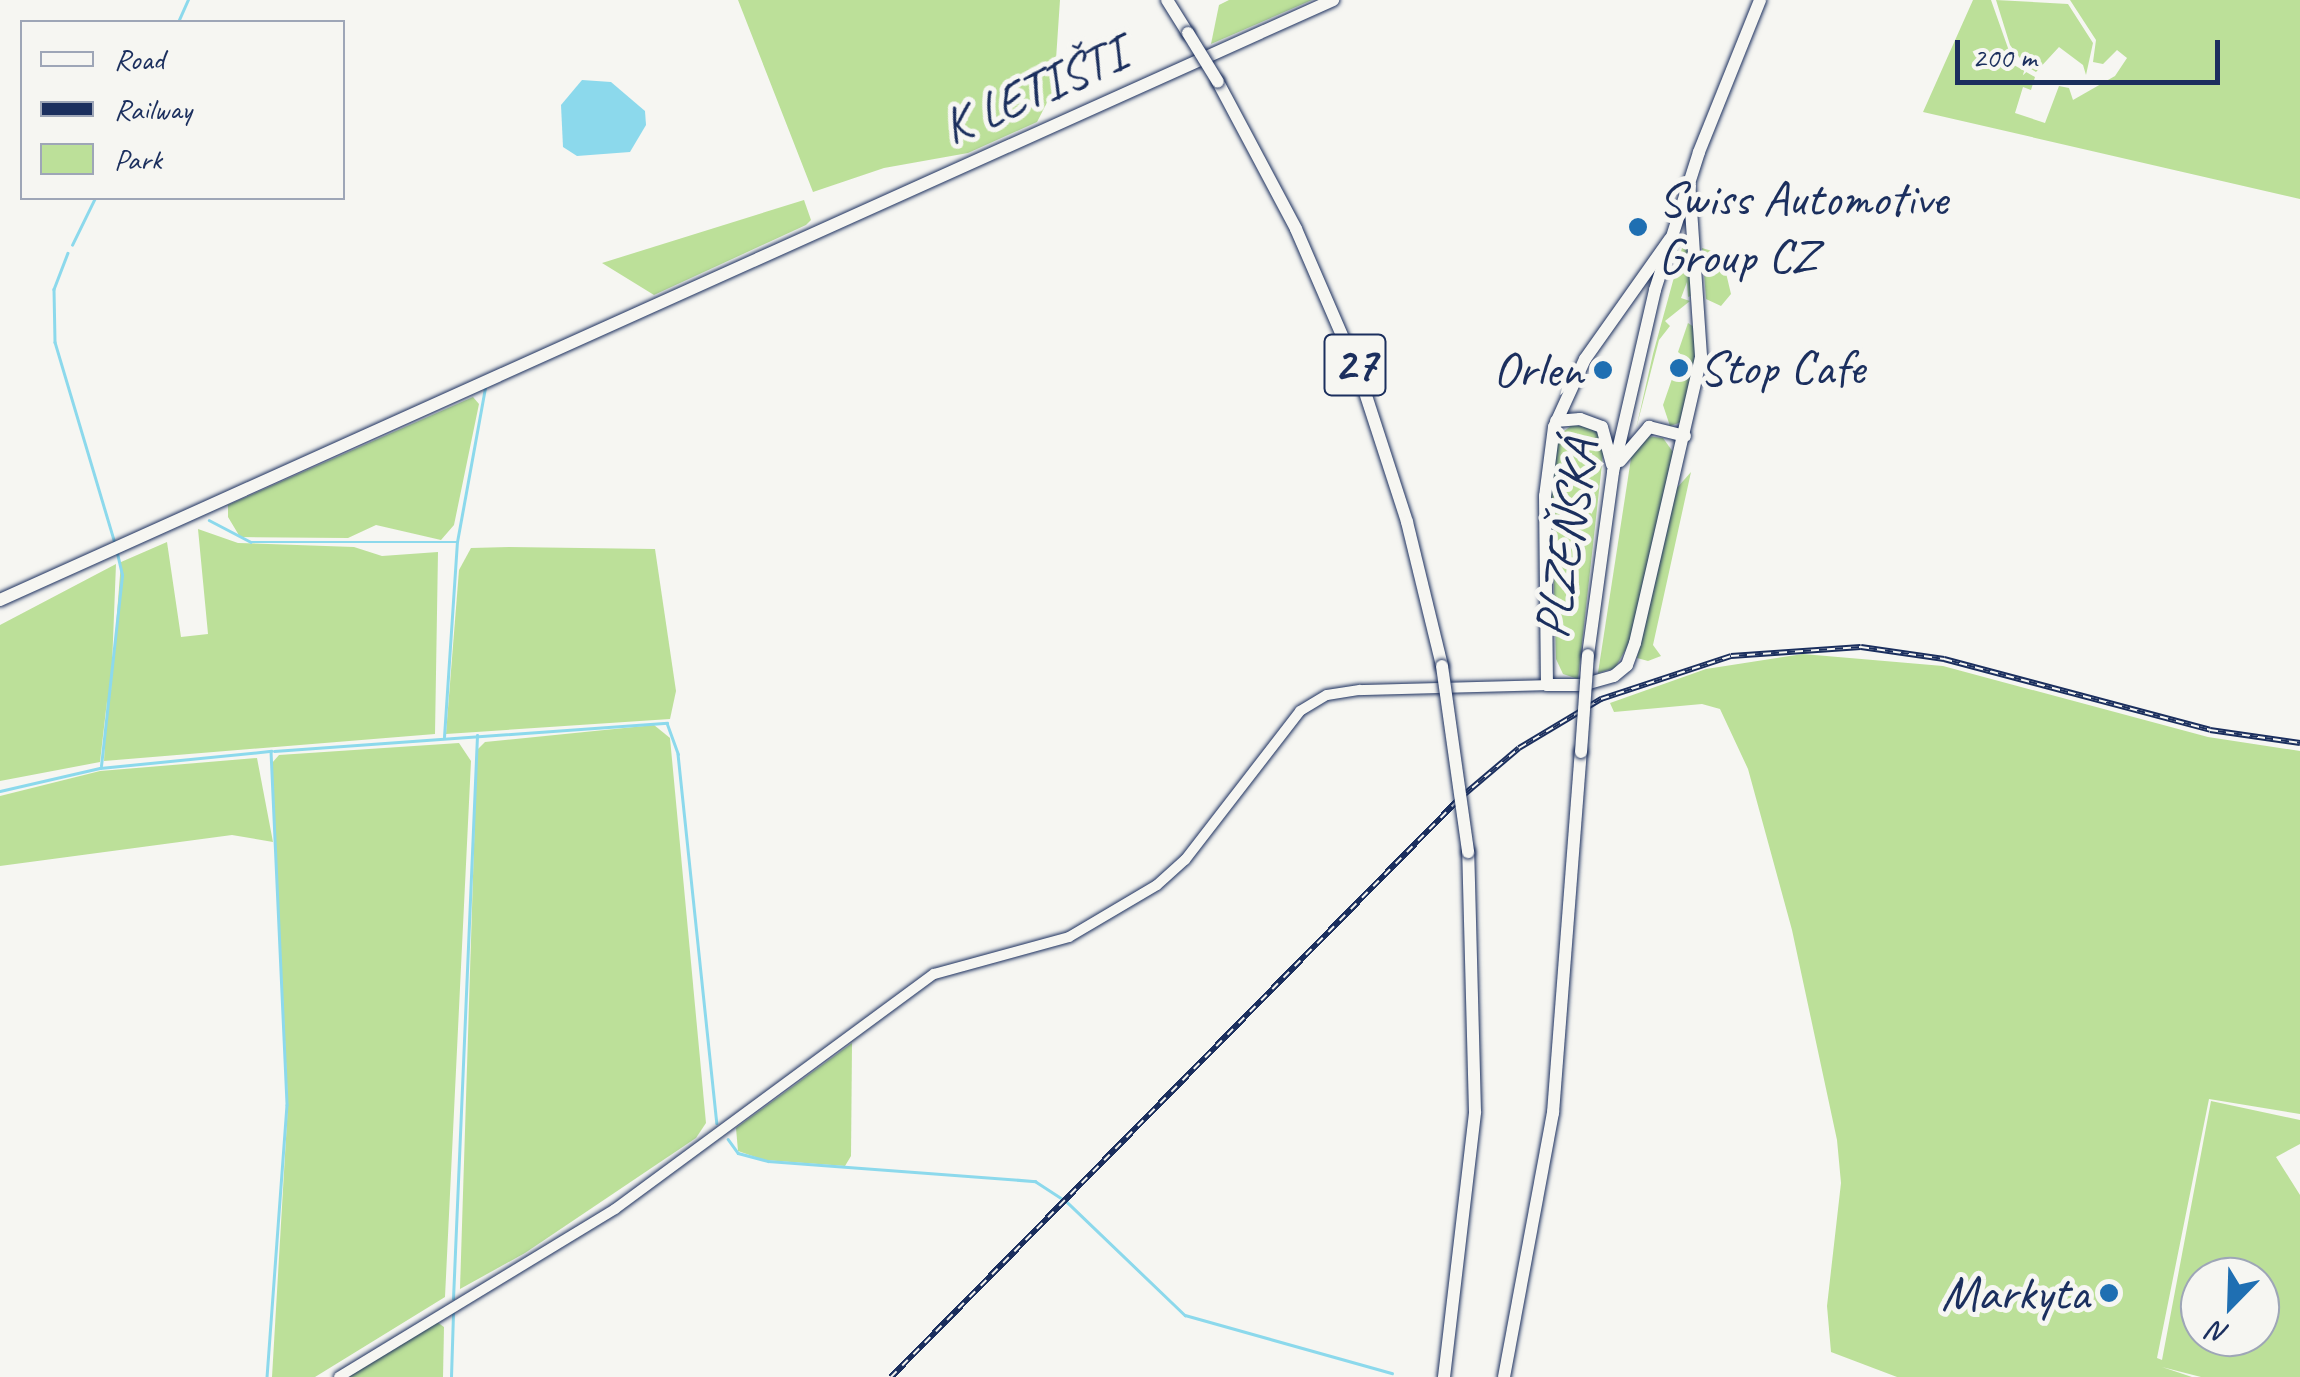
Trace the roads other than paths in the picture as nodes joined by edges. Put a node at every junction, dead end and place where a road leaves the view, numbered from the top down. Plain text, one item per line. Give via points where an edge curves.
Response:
1 (1166, 0) edge
2 (1333, 0) edge
3 (1760, 0) edge
4 (1690, 181) junction
5 (1670, 239) junction
6 (1556, 421) junction
7 (1685, 436) junction
8 (1613, 472) junction
9 (0, 600) edge
10 (1547, 685) junction
11 (339, 1377) edge
12 (1444, 1377) edge
13 (1504, 1377) edge

1 - 12 main road, 27, bridge via 1302,241 1360,378 1407,522 1442,666 1468,852 1475,1112
2 - 9 main road, K LETIŠTI
3 - 4 main road, PLZEŇSKÁ
4 - 5 main road, PLZEŇSKÁ
4 - 7 main road via 1701,356
5 - 6 main road via 1622,302
5 - 8 main road, PLZEŇSKÁ
6 - 8 main road via 1580,418 1602,427
6 - 10 main road via 1546,476
7 - 8 main road via 1649,427
7 - 10 main road via 1627,665 1599,681
8 - 13 main road, PLZEŇSKÁ, bridge via 1588,656 1555,1097
10 - 11 street via 1360,690 1314,703 1280,734 1185,860 1157,885 1069,937 934,974 616,1209

